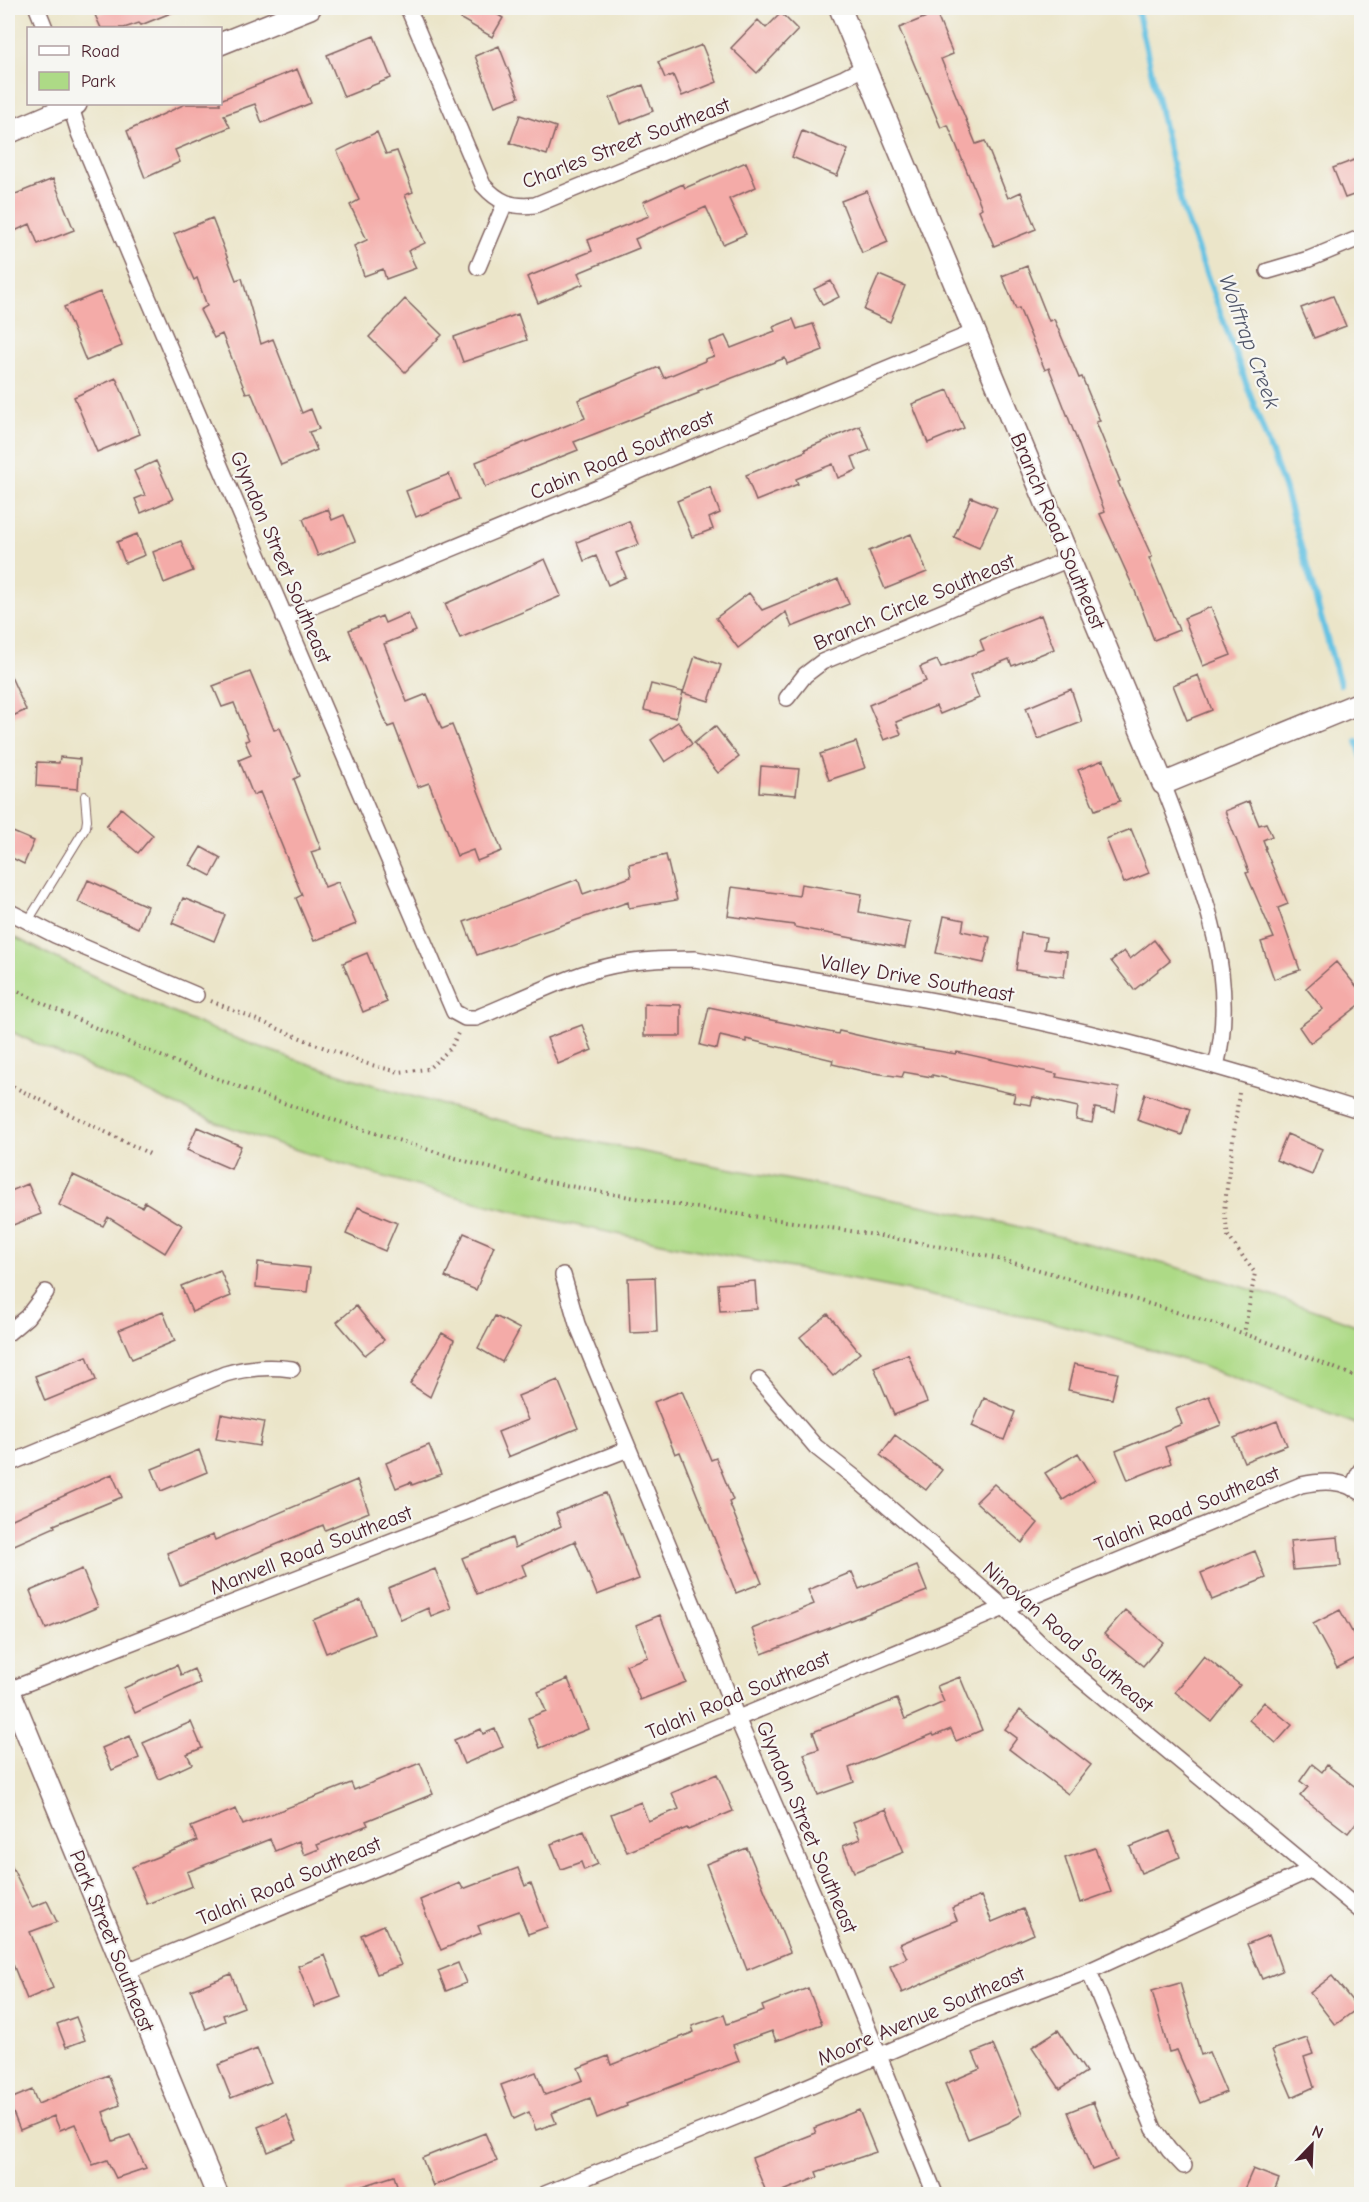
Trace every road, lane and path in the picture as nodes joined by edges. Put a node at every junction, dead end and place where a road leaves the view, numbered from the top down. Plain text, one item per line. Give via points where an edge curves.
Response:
1 (37, 8) edge
2 (310, 8) edge
3 (408, 8) edge
4 (840, 8) edge
5 (45, 27) edge
6 (222, 43) edge
7 (865, 67) junction
8 (70, 105) edge
9 (72, 105) edge
10 (8, 133) edge
11 (505, 203) junction
12 (1362, 237) edge
13 (478, 267) dead end
14 (1268, 271) dead end
15 (975, 332) junction
16 (1069, 558) junction
17 (284, 618) junction
18 (787, 698) dead end
19 (1362, 702) edge
20 (1162, 784) junction
21 (85, 796) dead end
22 (8, 911) edge
23 (28, 921) junction
24 (8, 986) edge
25 (196, 995) joint
26 (465, 1018) junction
27 (1216, 1066) junction
28 (8, 1084) edge
29 (1239, 1093) dead end
30 (1362, 1111) edge
31 (150, 1154) dead end
32 (563, 1275) dead end
33 (46, 1292) dead end
34 (8, 1333) edge
35 (1244, 1334) junction
36 (292, 1369) dead end
37 (1362, 1379) edge
38 (759, 1380) dead end
39 (628, 1449) junction
40 (8, 1464) edge
41 (1360, 1471) dead end
42 (1357, 1491) edge
43 (1003, 1607) junction
44 (8, 1688) edge
45 (737, 1718) junction
46 (1310, 1870) junction
47 (1362, 1912) edge
48 (1089, 1971) junction
49 (125, 1972) junction
50 (879, 2056) junction
51 (1184, 2166) dead end
52 (217, 2194) edge
53 (545, 2194) edge
54 (935, 2194) edge

1 - 5 street
2 - 6 street
3 - 11 street, Charles Street Southeast via 483,185
4 - 7 street, Branch Road Southeast
7 - 11 street, Charles Street Southeast via 535,205
7 - 15 street, Branch Road Southeast
8 - 10 street
9 - 17 street, Glyndon Street Southeast via 79,133
11 - 13 street
12 - 14 street
15 - 16 street, Branch Road Southeast
15 - 17 street, Cabin Road Southeast
16 - 18 street, Branch Circle Southeast via 822,662 805,675
16 - 20 street, Branch Road Southeast
17 - 26 street, Glyndon Street Southeast via 450,1007
19 - 20 street
20 - 27 street, Branch Road Southeast via 1199,880 1214,938 1224,994
21 - 23 lane via 86,827
22 - 23 street
23 - 25 street
24 - 35 path via 237,1088 471,1163 664,1204 991,1257
25 - 26 path via 320,1046 399,1072 428,1069 452,1048
26 - 27 street, Valley Drive Southeast via 476,1018 600,968 657,959 695,959 998,1014
27 - 30 street, Valley Drive Southeast
28 - 31 path
29 - 35 path via 1224,1211 1228,1236 1255,1273
32 - 39 street, Glyndon Street Southeast via 577,1324
33 - 34 street via 27,1317
35 - 37 path
36 - 40 street via 247,1367 225,1374
38 - 43 street, Ninovan Road Southeast via 816,1448
39 - 44 street, Manvell Road Southeast
39 - 45 street, Glyndon Street Southeast
41 - 42 street, Talahi Road Southeast
42 - 43 street, Talahi Road Southeast via 1336,1482 1301,1485
43 - 45 street, Talahi Road Southeast
43 - 46 street, Ninovan Road Southeast via 1050,1653
44 - 49 street, Park Street Southeast
45 - 49 street, Talahi Road Southeast
45 - 50 street, Glyndon Street Southeast
46 - 47 street, Ninovan Road Southeast
46 - 48 street, Moore Avenue Southeast
48 - 50 street, Moore Avenue Southeast
48 - 51 street via 1154,2130
49 - 52 street, Park Street Southeast
50 - 53 street, Moore Avenue Southeast
50 - 54 street, Glyndon Street Southeast

